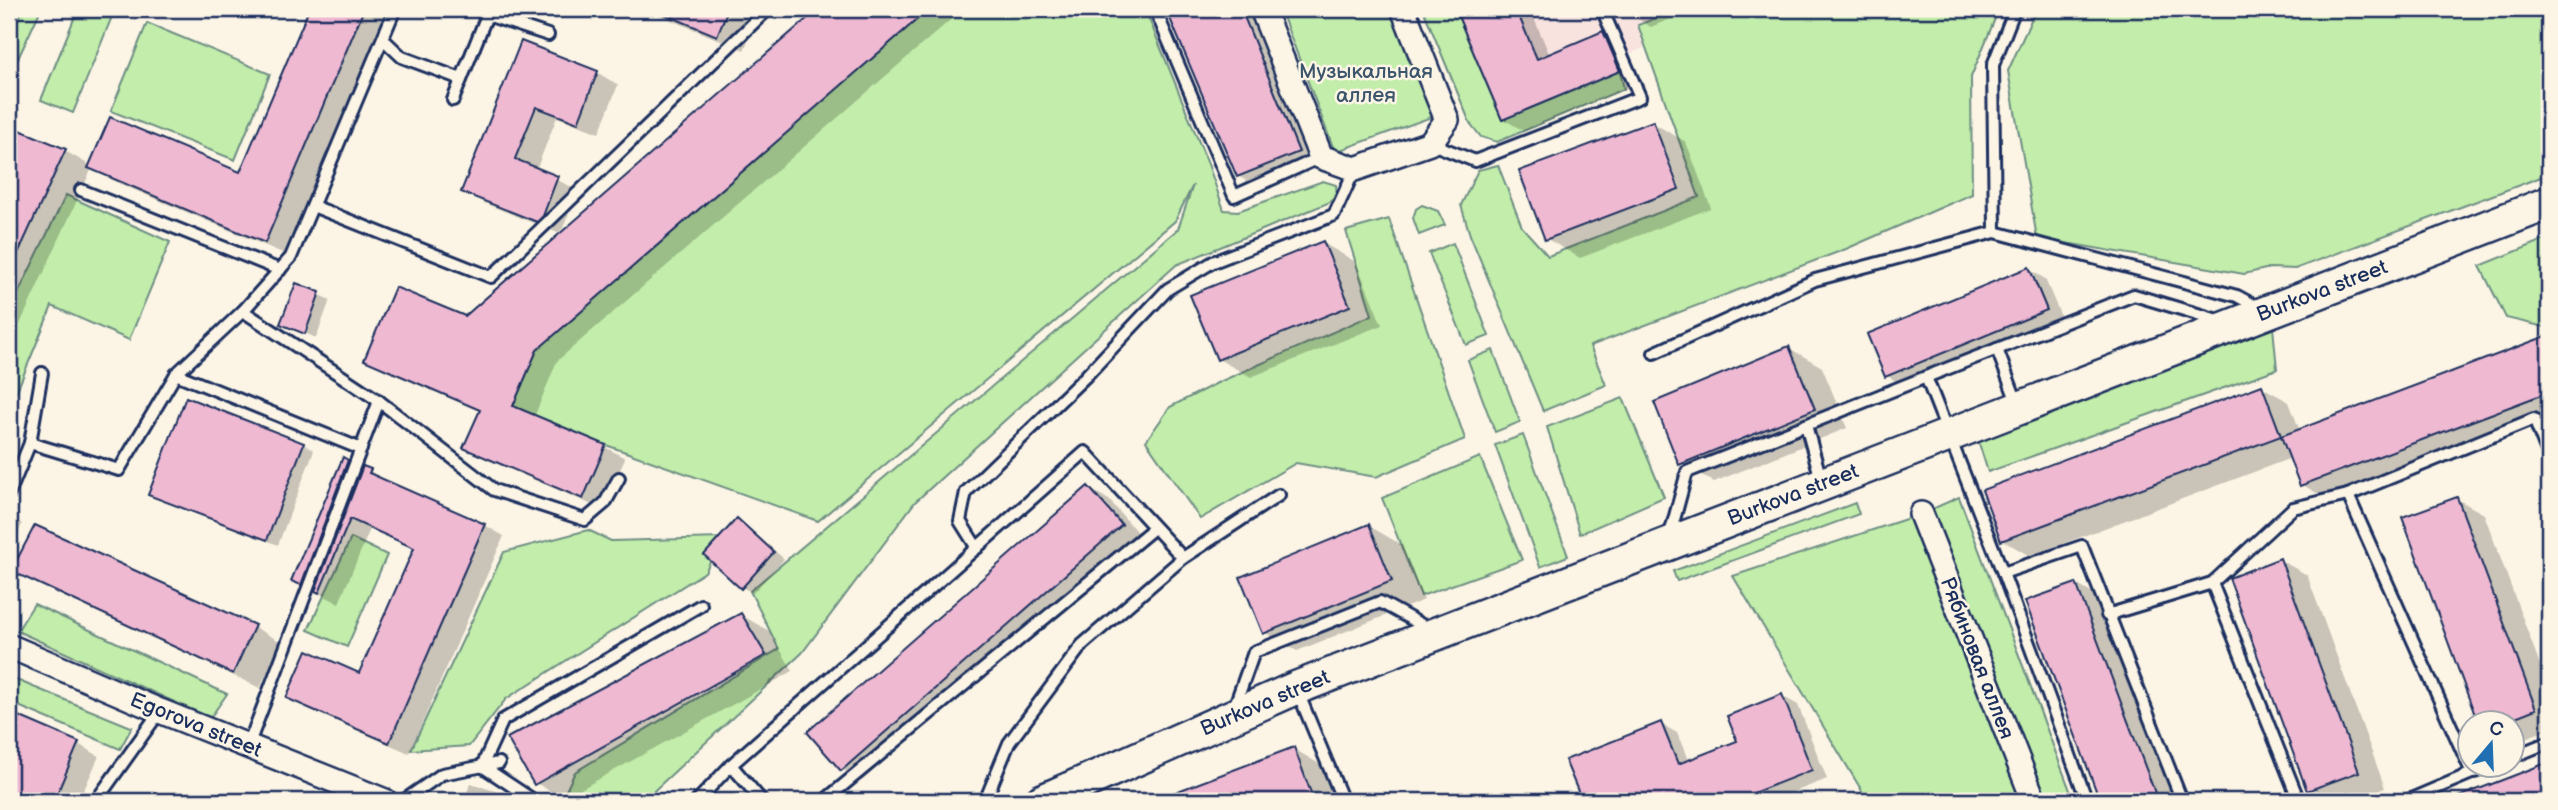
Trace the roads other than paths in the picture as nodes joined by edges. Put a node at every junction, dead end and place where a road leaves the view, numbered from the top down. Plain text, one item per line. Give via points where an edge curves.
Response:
1 (395, 9) edge
2 (768, 9) edge
3 (1155, 9) edge
4 (1262, 9) edge
5 (1403, 9) edge
6 (1602, 9) edge
7 (2015, 9) edge
8 (548, 35) dead end
9 (383, 39) junction
10 (461, 79) junction
11 (453, 100) dead end
12 (1430, 143) junction
13 (1321, 158) junction
14 (1354, 169) junction
15 (81, 190) dead end
16 (2549, 203) edge
17 (313, 206) junction
18 (1996, 232) junction
19 (280, 270) junction
20 (243, 311) junction
21 (2267, 312) junction
22 (2234, 325) junction
23 (1997, 349) junction
24 (1654, 353) dead end
25 (41, 373) dead end
26 (176, 374) junction
27 (1926, 377) junction
28 (379, 401) junction
29 (2019, 408) junction
30 (1806, 425) junction
31 (1950, 435) junction
32 (30, 443) junction
33 (360, 449) junction
34 (2549, 457) edge
35 (619, 478) dead end
36 (1822, 484) junction
37 (9, 494) edge
38 (1279, 495) dead end
39 (2348, 495) junction
40 (1921, 514) dead end
41 (1154, 527) junction
42 (1667, 544) junction
43 (977, 548) junction
44 (1183, 558) junction
45 (2003, 573) junction
46 (2212, 583) junction
47 (701, 605) dead end
48 (2107, 615) junction
49 (1436, 634) junction
50 (9, 646) edge
51 (1296, 688) junction
52 (160, 711) junction
53 (1231, 716) junction
54 (2456, 738) edge
55 (2549, 742) edge
56 (248, 747) junction
57 (2526, 751) edge
58 (499, 763) dead end
59 (731, 765) junction
60 (482, 766) junction
61 (2462, 778) edge
62 (96, 801) edge
63 (385, 801) edge
64 (403, 801) edge
65 (528, 801) edge
66 (697, 801) edge
67 (762, 801) edge
68 (824, 801) edge
69 (985, 801) edge
70 (1042, 801) edge
71 (1343, 801) edge
72 (2034, 801) edge
73 (2087, 801) edge
74 (2182, 801) edge
75 (2299, 801) edge
76 (2406, 801) edge

1 - 9 lane
2 - 17 lane via 491,277
3 - 13 lane via 1234,195
4 - 13 street
5 - 12 street via 1447,120
6 - 12 lane via 1640,97 1475,161
7 - 18 lane via 1993,65
8 - 10 lane via 487,15
9 - 10 lane via 402,57
9 - 17 lane
10 - 11 lane
12 - 14 street
13 - 14 street
14 - 43 lane via 1334,215 1213,262 1168,289 966,492 960,521
15 - 19 lane
16 - 21 street, Burkova street
17 - 19 lane via 291,257
18 - 21 lane via 2237,296
18 - 24 lane via 1815,281
19 - 20 lane
20 - 26 lane
20 - 28 lane
21 - 22 street, Burkova street
22 - 23 lane via 2134,295
22 - 29 street, Burkova street
23 - 27 lane
23 - 29 lane
25 - 32 lane
26 - 32 lane via 119,470
26 - 33 lane
27 - 30 lane
27 - 31 lane
28 - 33 lane
28 - 35 lane via 494,490 585,520 605,503
29 - 31 street, Burkova street
30 - 36 lane
30 - 42 lane via 1687,472
31 - 36 street, Burkova street
31 - 45 lane
32 - 37 lane
33 - 56 lane
34 - 39 lane via 2535,419
36 - 42 street, Burkova street
38 - 44 lane
39 - 46 lane via 2292,508
39 - 54 lane
40 - 72 street, Рябиновая аллея
41 - 43 lane via 1085,452
41 - 44 lane
41 - 68 lane
42 - 49 street, Burkova street
43 - 59 lane
44 - 69 lane via 1082,645 1009,743
45 - 48 lane via 2082,546
45 - 73 lane
46 - 48 lane
46 - 75 lane
47 - 60 lane via 503,720
48 - 74 lane
49 - 51 street, Burkova street
49 - 53 lane via 1380,602 1267,647 1255,652
50 - 52 street, Egorova street
51 - 53 street, Burkova street
51 - 71 lane
52 - 56 street, Egorova street
52 - 62 lane
53 - 70 street, Burkova street
55 - 57 lane
56 - 63 street, Egorova street
58 - 60 lane
59 - 66 lane
59 - 67 lane
60 - 64 lane via 442,774
60 - 65 lane via 530,798
61 - 76 lane

